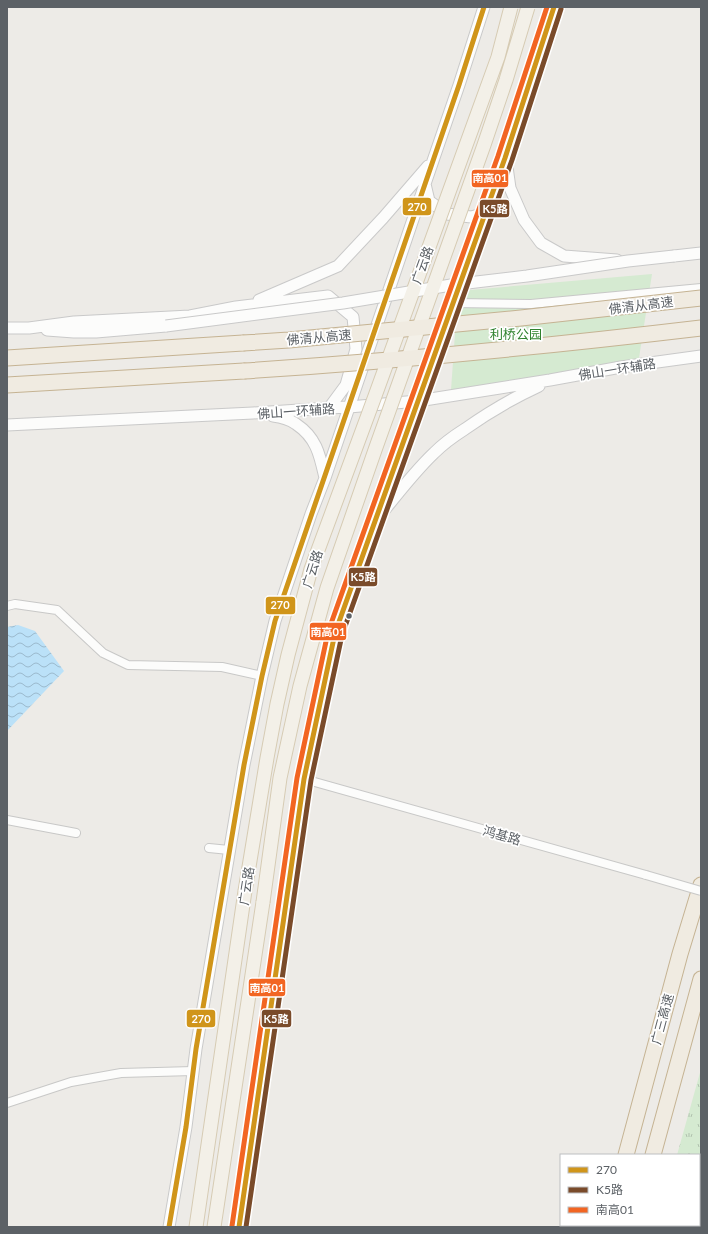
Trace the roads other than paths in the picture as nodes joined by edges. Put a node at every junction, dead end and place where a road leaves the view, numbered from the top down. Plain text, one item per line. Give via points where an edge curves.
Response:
1 (484, 7) edge
2 (511, 7) edge
3 (528, 7) edge
4 (554, 7) edge
5 (505, 158) junction
6 (434, 159) junction
7 (424, 184) junction
8 (486, 213) junction
9 (701, 253) edge
10 (628, 261) junction
11 (701, 288) edge
12 (701, 298) edge
13 (454, 302) junction
14 (236, 307) junction
15 (7, 328) edge
16 (29, 328) junction
17 (701, 328) edge
18 (701, 356) edge
19 (7, 358) edge
20 (550, 380) junction
21 (7, 385) edge
22 (418, 401) junction
23 (329, 408) junction
24 (349, 408) junction
25 (253, 414) junction
26 (7, 425) edge
27 (325, 478) junction
28 (373, 525) junction
29 (7, 606) edge
30 (262, 676) junction
31 (304, 779) junction
32 (7, 820) edge
33 (76, 833) dead end
34 (209, 848) dead end
35 (230, 850) junction
36 (701, 885) edge
37 (701, 891) edge
38 (701, 979) edge
39 (193, 1071) junction
40 (7, 1103) edge
41 (626, 1154) edge
42 (653, 1154) edge
43 (169, 1227) edge
44 (196, 1227) edge
45 (214, 1227) edge
46 (239, 1227) edge

1 - 6 main road, 广云路
2 - 44 main road, 广云路, bridge via 498,57 311,569 288,656 266,758
3 - 45 main road, 广云路, bridge via 484,145 327,588 300,686 280,778
4 - 5 main road
5 - 8 main road
5 - 10 main road, bridge via 510,188 524,220 541,243 564,256
6 - 7 main road, 广云路
6 - 14 main road via 338,266 264,299
7 - 8 main road via 429,201 447,214 471,218
7 - 24 main road, 广云路
8 - 13 main road
9 - 10 main road, bridge
10 - 16 main road, bridge via 166,326 96,332
11 - 13 street via 531,304
12 - 19 highway, 佛清从高速, bridge via 243,344
13 - 22 main road
14 - 16 main road via 190,316 74,322
14 - 23 main road via 328,296 353,317 356,349 346,386
15 - 16 main road
17 - 21 highway, bridge via 383,361 244,372
18 - 20 main road, 佛山一环辅路
20 - 22 main road, 佛山一环辅路
20 - 28 main road via 485,415 434,452
22 - 24 main road, 佛山一环辅路
22 - 28 main road
23 - 24 main road, 佛山一环辅路
23 - 25 main road, 佛山一环辅路
24 - 27 main road, 广云路
25 - 26 main road, 佛山一环辅路
25 - 27 main road via 284,417 303,428 317,447
27 - 30 main road, 广云路 via 274,620
28 - 31 main road via 335,633
29 - 30 street via 16,604 57,610 103,652 128,665 222,667
30 - 35 main road, 广云路
31 - 37 street, 鸿基路, bridge
31 - 46 main road
32 - 33 street
34 - 35 street
35 - 39 main road, 广云路
36 - 41 highway, 广三高速
38 - 42 highway, 广三高速
39 - 40 street via 120,1073 102,1076 71,1082
39 - 43 main road, 广云路

